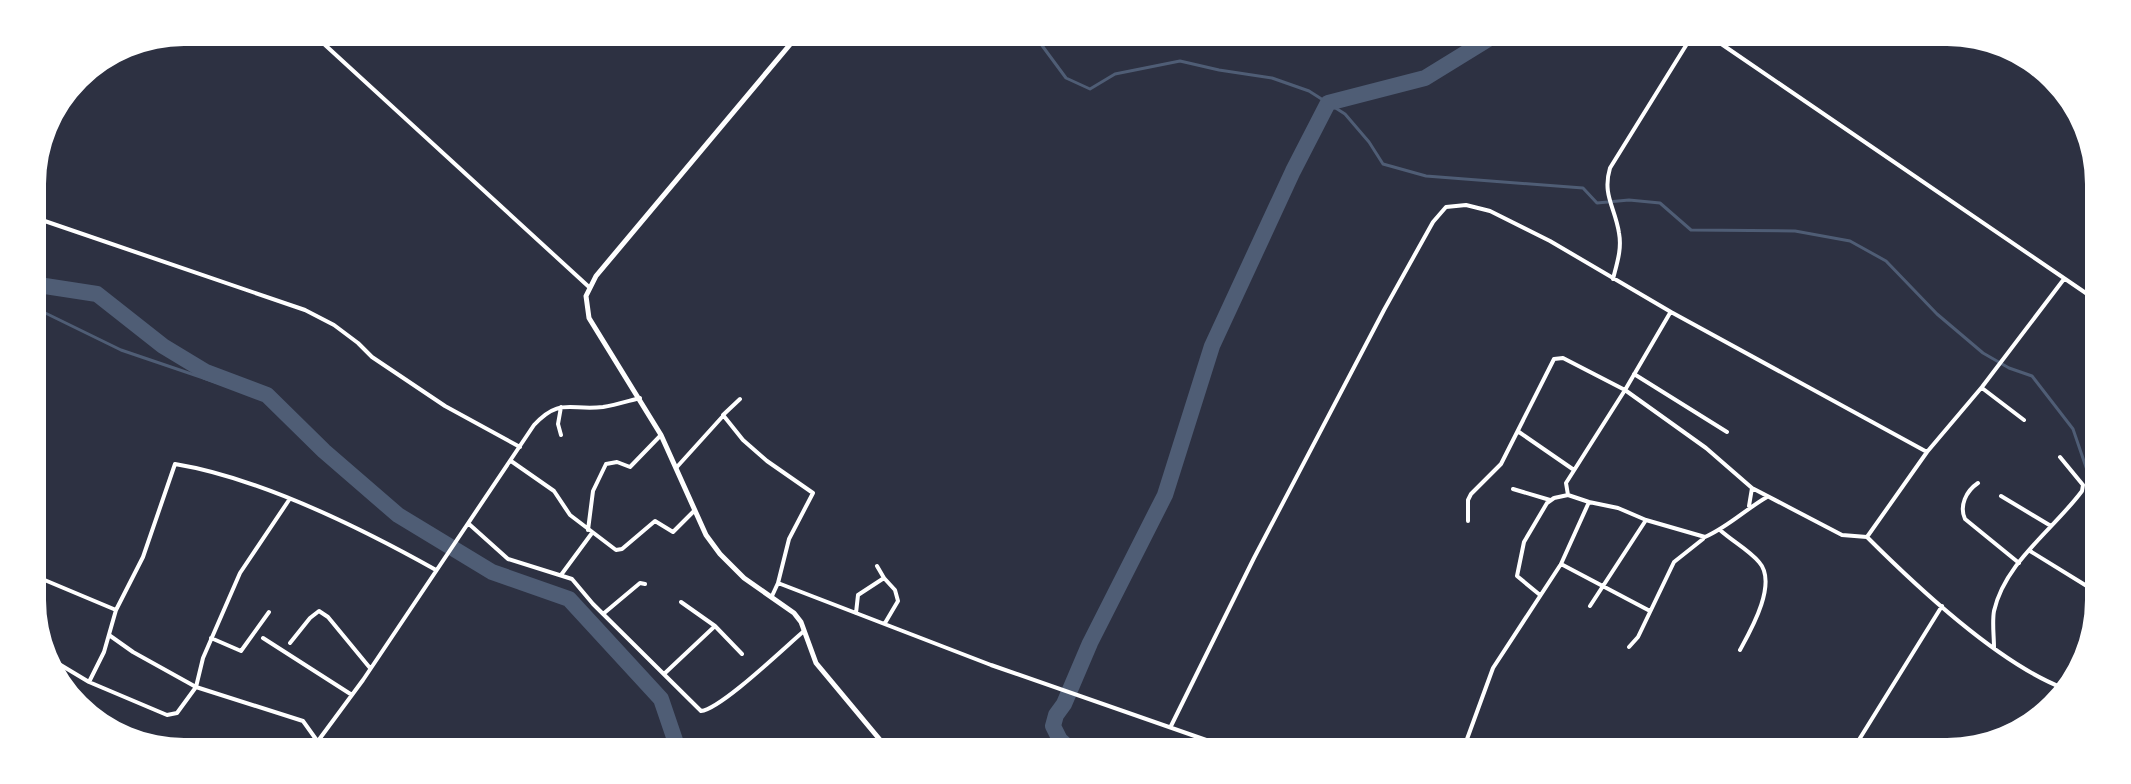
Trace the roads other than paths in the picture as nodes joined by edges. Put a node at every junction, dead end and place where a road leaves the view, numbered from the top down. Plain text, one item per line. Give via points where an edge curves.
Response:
1 (326, 46) edge
2 (789, 46) edge
3 (1686, 46) edge
4 (1724, 46) edge
5 (46, 221) edge
6 (1613, 279) junction
7 (2064, 279) junction
8 (589, 287) junction
9 (2085, 293) edge
10 (1671, 312) junction
11 (1634, 374) junction
12 (1982, 387) junction
13 (1625, 390) junction
14 (640, 398) junction
15 (740, 399) dead end
16 (561, 407) junction
17 (723, 415) junction
18 (2024, 420) dead end
19 (1519, 432) junction
20 (1727, 432) dead end
21 (561, 435) dead end
22 (661, 435) junction
23 (520, 447) junction
24 (1927, 452) junction
25 (2060, 457) dead end
26 (511, 461) junction
27 (676, 468) junction
28 (1574, 470) junction
29 (1978, 483) dead end
30 (1752, 488) junction
31 (1513, 489) dead end
32 (1568, 495) junction
33 (2001, 496) dead end
34 (1767, 497) junction
35 (289, 500) junction
36 (1550, 500) junction
37 (1589, 502) junction
38 (1749, 508) junction
39 (695, 511) junction
40 (1646, 520) junction
41 (1468, 521) dead end
42 (469, 524) junction
43 (2051, 526) junction
44 (1720, 530) junction
45 (590, 532) junction
46 (1705, 537) junction
47 (1867, 537) junction
48 (2030, 551) junction
49 (2019, 563) junction
50 (1561, 564) junction
51 (877, 566) dead end
52 (436, 570) junction
53 (561, 575) junction
54 (884, 578) junction
55 (46, 581) edge
56 (778, 583) junction
57 (645, 584) dead end
58 (2085, 585) edge
59 (1603, 587) junction
60 (1540, 595) junction
61 (772, 596) junction
62 (681, 602) dead end
63 (1590, 606) dead end
64 (1942, 606) junction
65 (116, 610) junction
66 (1650, 611) junction
67 (269, 612) dead end
68 (856, 613) junction
69 (603, 614) junction
70 (885, 623) junction
71 (715, 626) junction
72 (804, 631) junction
73 (109, 635) junction
74 (211, 638) junction
75 (263, 638) dead end
76 (290, 643) dead end
77 (1629, 647) dead end
78 (1994, 648) junction
79 (1740, 650) dead end
80 (742, 654) dead end
81 (63, 667) edge
82 (370, 668) junction
83 (664, 674) junction
84 (89, 682) junction
85 (2055, 685) edge
86 (196, 687) junction
87 (352, 695) junction
88 (1171, 726) junction
89 (314, 738) edge
90 (321, 738) edge
91 (878, 738) edge
92 (1203, 738) edge
93 (1467, 738) edge
94 (1860, 738) edge

1 - 8 street
2 - 8 street
3 - 6 street via 1614,159 1607,180 1620,249
4 - 7 street
5 - 23 street via 305,310 334,325 445,406
6 - 10 street
6 - 88 street via 1490,211 1456,205 1439,213 1254,558
7 - 9 street
7 - 12 street
8 - 14 street via 589,318
10 - 11 street
10 - 24 street
11 - 13 street
11 - 20 street
12 - 18 street
12 - 24 street
13 - 19 street via 1557,357
13 - 28 street
13 - 30 street
14 - 16 street via 603,407
14 - 22 street
15 - 17 street
16 - 21 street
16 - 23 street via 546,412
17 - 27 street
17 - 56 street via 743,440 813,494 789,539
19 - 28 street
19 - 41 street via 1496,471 1471,494
22 - 27 street
22 - 45 street via 630,467 606,464 593,491
23 - 26 street
24 - 47 street
25 - 43 street via 2083,485
26 - 42 street
26 - 45 street via 554,491 565,511
27 - 39 street
28 - 32 street via 1565,487
29 - 49 street via 1964,502 1965,519
30 - 34 street
30 - 38 street
31 - 36 street
32 - 36 street
32 - 37 street
33 - 43 street
34 - 38 street
34 - 47 street via 1842,535
35 - 52 street
35 - 65 street via 175,464 143,557
35 - 74 street via 240,573
36 - 60 street via 1524,542 1517,576
37 - 40 street
37 - 50 street
38 - 44 street
39 - 45 street via 673,532 651,523 619,551
39 - 61 street via 720,554
40 - 46 street
40 - 59 street
42 - 52 street
42 - 53 street via 508,559
43 - 48 street
44 - 46 street
44 - 79 street via 1759,562 1766,578 1756,621
45 - 53 street
46 - 66 street via 1674,562
47 - 64 street
48 - 49 street
48 - 58 street
49 - 78 street via 1994,613
50 - 59 street
50 - 60 street
51 - 54 street
52 - 82 street
53 - 69 street via 578,584
54 - 68 street via 858,595
54 - 70 street via 898,601
55 - 65 street
56 - 61 street
56 - 68 street
57 - 69 street
59 - 63 street
59 - 66 street
60 - 93 street via 1493,668
61 - 72 street via 794,613
62 - 71 street
64 - 78 street
64 - 94 street
65 - 73 street
66 - 77 street
67 - 74 street via 241,651
68 - 70 street
69 - 83 street
70 - 88 street
71 - 80 street
71 - 83 street
72 - 83 street via 706,711
72 - 91 street via 816,663
73 - 84 street
73 - 86 street
74 - 86 street
75 - 87 street
76 - 82 street via 319,611
78 - 85 street
81 - 84 street
82 - 87 street
84 - 86 street via 167,715 177,713
86 - 89 street via 303,721
87 - 90 street
88 - 92 street

